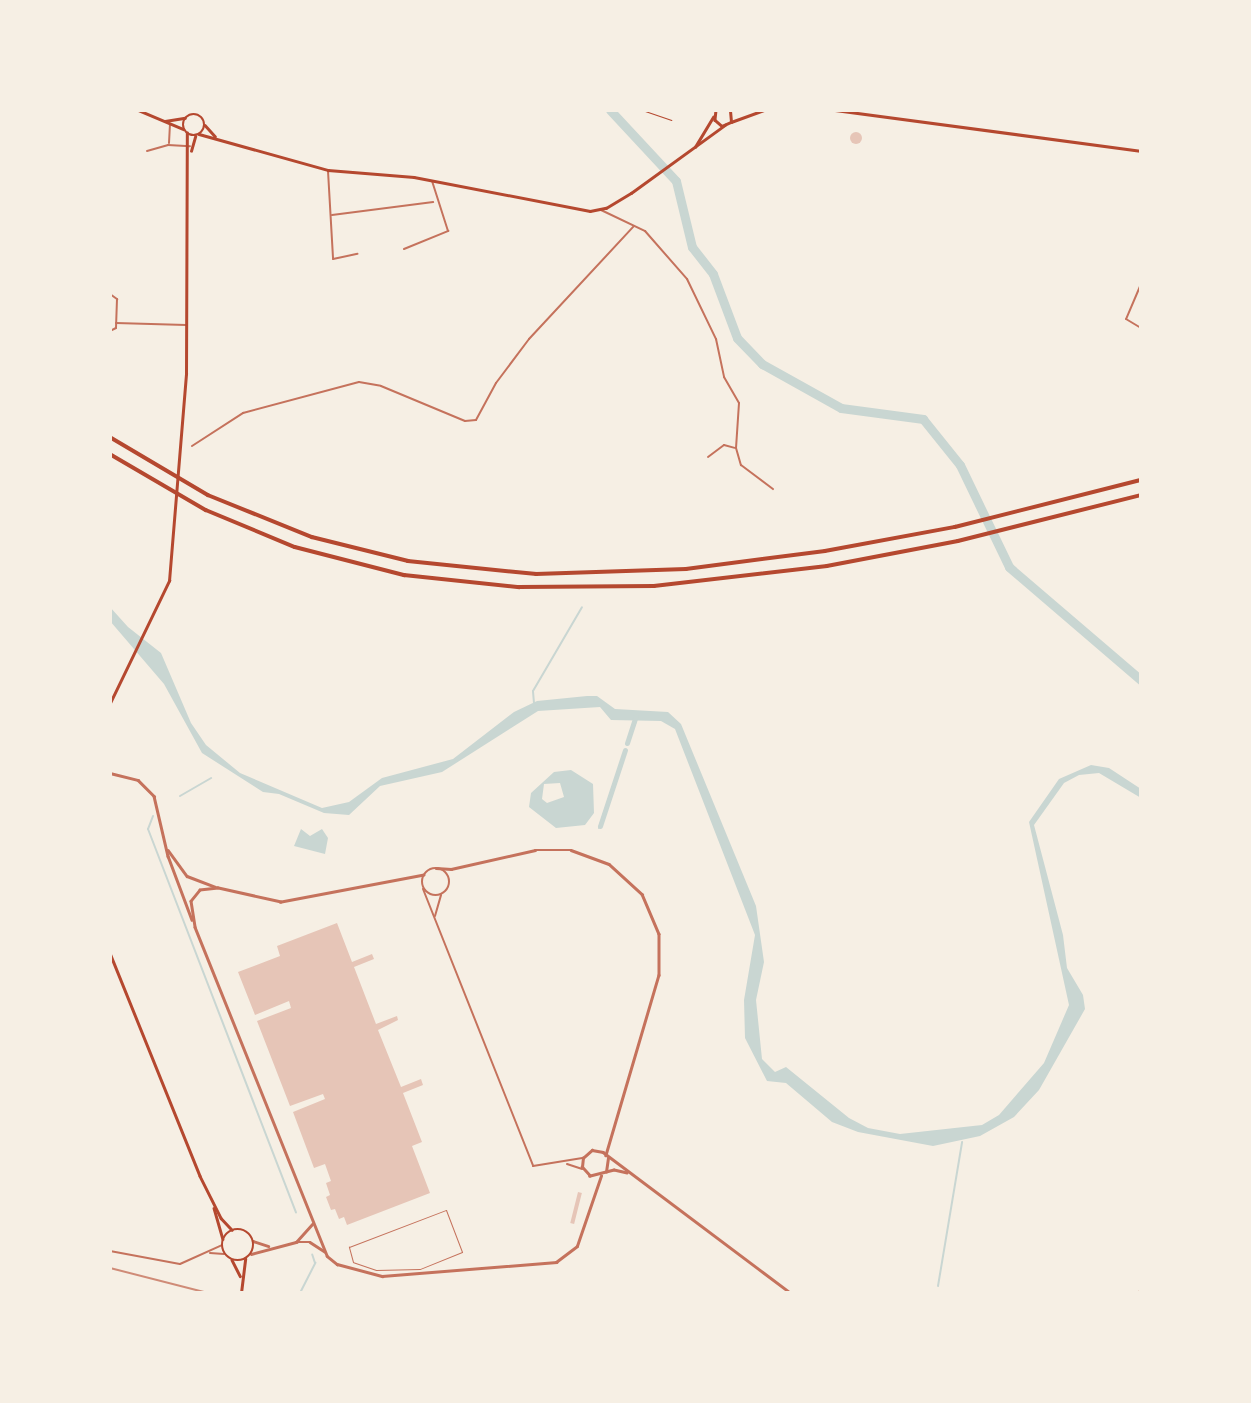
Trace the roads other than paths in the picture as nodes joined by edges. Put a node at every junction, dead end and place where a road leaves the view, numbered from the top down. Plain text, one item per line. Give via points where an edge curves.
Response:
1 (138, 110) edge
2 (730, 110) edge
3 (764, 110) edge
4 (835, 110) edge
5 (716, 111) edge
6 (195, 112) edge
7 (188, 114) edge
8 (164, 121) junction
9 (731, 122) junction
10 (170, 123) junction
11 (205, 125) junction
12 (725, 125) junction
13 (184, 129) junction
14 (187, 133) junction
15 (197, 135) junction
16 (217, 138) junction
17 (169, 145) junction
18 (190, 146) junction
19 (694, 149) junction
20 (147, 151) dead end
21 (1141, 151) edge
22 (190, 157) junction
23 (328, 170) junction
24 (432, 180) junction
25 (433, 202) dead end
26 (600, 209) junction
27 (331, 215) junction
28 (634, 226) junction
29 (404, 249) dead end
30 (357, 254) dead end
31 (1141, 284) edge
32 (110, 294) edge
33 (116, 323) junction
34 (187, 325) junction
35 (1141, 328) edge
36 (110, 331) edge
37 (110, 437) edge
38 (192, 446) dead end
39 (736, 448) junction
40 (110, 454) edge
41 (708, 457) dead end
42 (1141, 480) edge
43 (773, 489) dead end
44 (1141, 495) edge
45 (110, 703) edge
46 (110, 774) edge
47 (165, 844) junction
48 (436, 868) junction
49 (424, 875) junction
50 (218, 888) junction
51 (423, 888) junction
52 (441, 895) junction
53 (435, 920) junction
54 (195, 927) junction
55 (110, 953) edge
56 (607, 1157) junction
57 (583, 1158) junction
58 (566, 1164) junction
59 (583, 1170) junction
60 (606, 1172) junction
61 (627, 1173) junction
62 (601, 1176) junction
63 (212, 1203) junction
64 (312, 1223) junction
65 (454, 1228) joint
66 (232, 1230) junction
67 (223, 1239) junction
68 (253, 1241) junction
69 (296, 1242) junction
70 (222, 1245) junction
71 (271, 1247) junction
72 (110, 1251) edge
73 (324, 1251) junction
74 (208, 1253) junction
75 (224, 1254) junction
76 (251, 1254) junction
77 (245, 1259) junction
78 (232, 1260) junction
79 (241, 1279) junction
80 (241, 1293) edge
81 (791, 1293) edge

1 - 8 main road
2 - 9 main road
3 - 9 main road
4 - 21 main road
5 - 12 main road via 716,123
5 - 19 main road
6 - 7 main road
6 - 11 main road
7 - 8 main road
7 - 13 main road
8 - 10 main road
9 - 12 main road
10 - 13 main road
10 - 17 street
11 - 15 main road
11 - 16 main road
12 - 19 main road
13 - 14 main road
14 - 15 main road
14 - 18 main road
15 - 16 main road
15 - 22 main road
16 - 23 main road
17 - 18 street
17 - 20 street
18 - 22 main road
19 - 26 main road
22 - 34 main road
23 - 24 main road
23 - 27 street
24 - 26 main road
24 - 29 street via 447,231
25 - 27 street
26 - 28 street
27 - 30 street via 334,260
28 - 38 street via 529,339 496,383 476,420 465,421 381,386 359,382 243,413
28 - 39 street via 671,258 704,313 720,352 724,377 740,408
31 - 35 street via 1126,319
32 - 33 street via 117,297
33 - 34 street
33 - 36 street
34 - 45 main road via 172,557 159,608
37 - 42 highway via 238,509 376,554 503,572 620,573 755,561 954,527
39 - 41 street via 724,445
39 - 43 street via 747,473
40 - 44 highway via 246,529 374,569 496,586 636,587 757,576 958,541
46 - 47 street via 138,780 151,792
47 - 50 street via 183,874
47 - 54 street
48 - 49 street
48 - 52 street via 445,871 450,881
48 - 56 street via 451,869 535,850 572,850 609,864 642,894 659,934 659,975
49 - 50 street via 281,902
49 - 51 street
50 - 54 street via 200,890 193,897
51 - 52 street
51 - 53 street
52 - 53 street
53 - 58 street via 533,1166
54 - 64 street
55 - 63 main road
56 - 57 street via 596,1150
56 - 60 street
56 - 61 street
57 - 58 street
57 - 59 street
58 - 59 street
59 - 62 street via 592,1177
60 - 61 street
60 - 62 street
61 - 81 street
62 - 73 street via 577,1246 556,1262 374,1276 337,1264
63 - 66 main road
63 - 67 main road
64 - 69 street
64 - 73 street
65 - 65 lane via 446,1210 348,1249 353,1262 376,1270 420,1269 462,1252
66 - 67 main road
66 - 68 main road via 247,1233
67 - 70 main road
68 - 71 street
68 - 76 main road
69 - 71 street
69 - 73 street via 310,1242
70 - 74 street
70 - 75 main road
71 - 76 street
72 - 74 street via 180,1264
74 - 75 street
75 - 78 main road
76 - 77 main road
77 - 78 main road
77 - 79 main road
78 - 79 main road
79 - 80 main road

